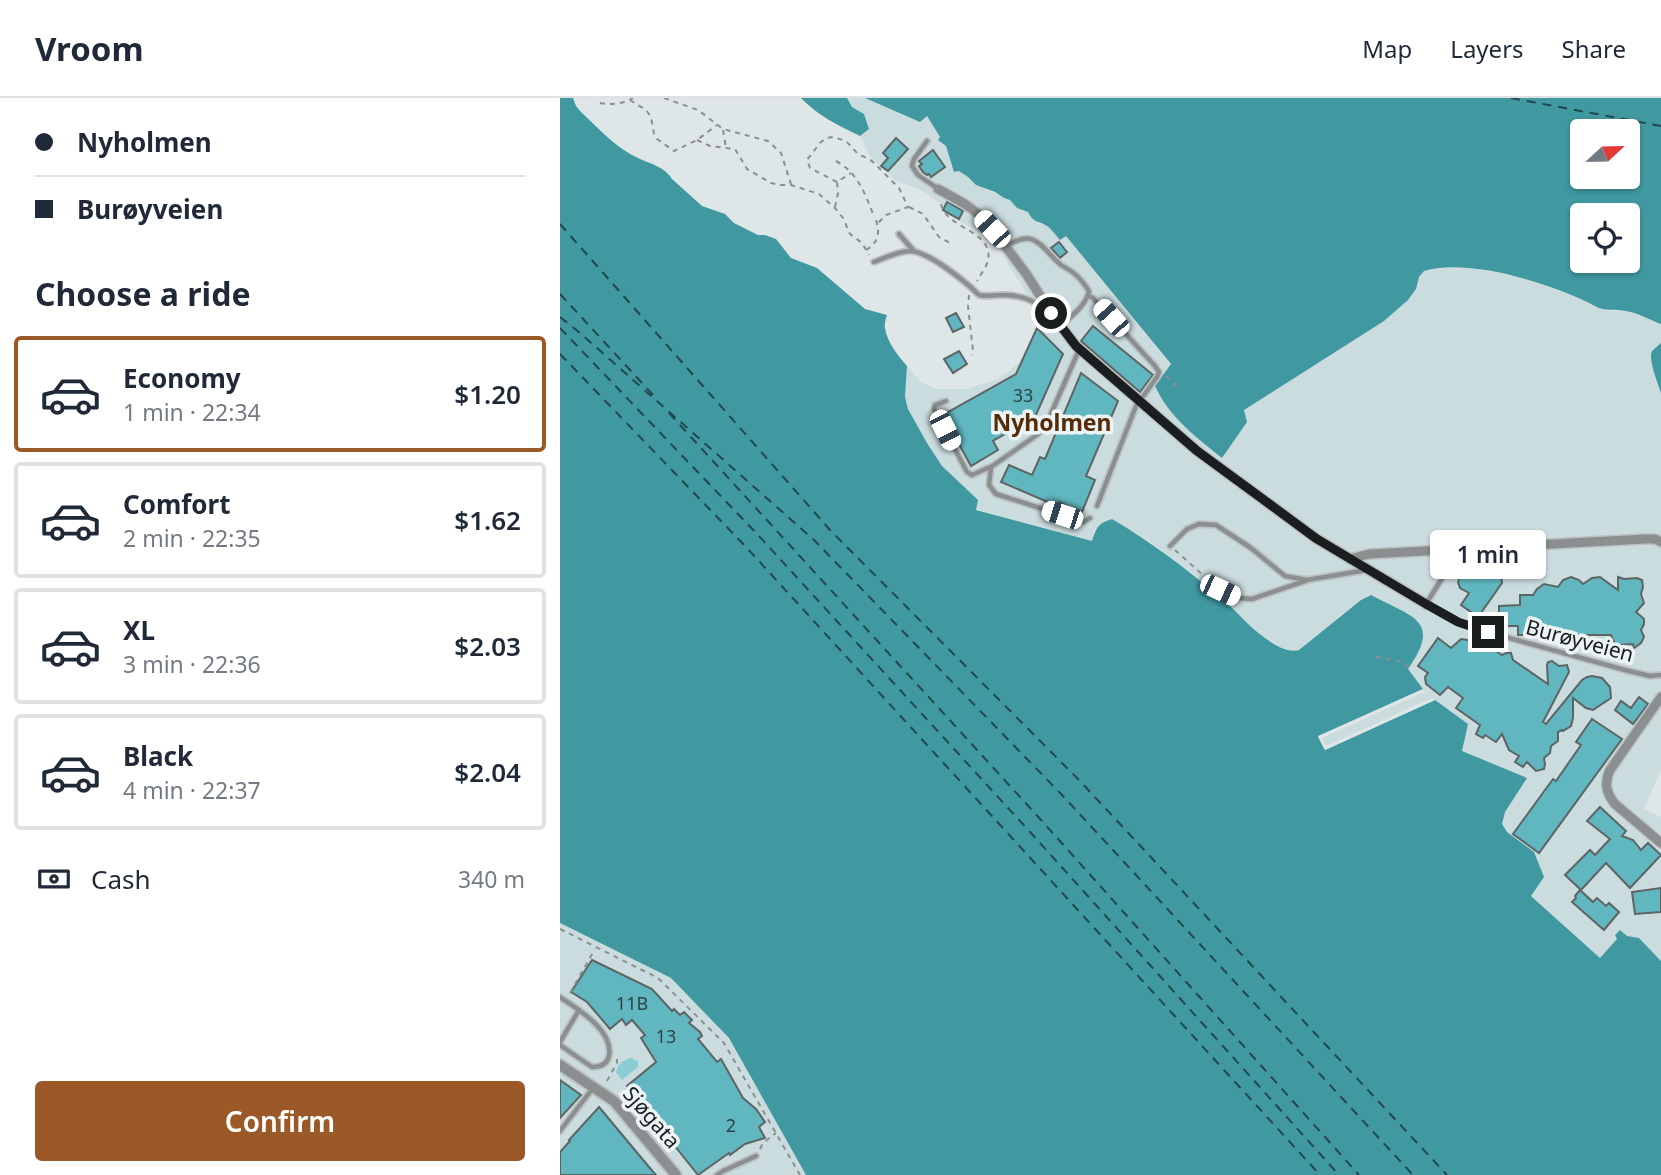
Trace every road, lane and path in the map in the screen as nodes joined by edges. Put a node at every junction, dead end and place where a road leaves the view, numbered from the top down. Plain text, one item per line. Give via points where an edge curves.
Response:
1 (664, 98) edge
2 (632, 99) edge
3 (600, 103) dead end
4 (718, 124) junction
5 (723, 129) junction
6 (697, 140) junction
7 (927, 141) dead end
8 (726, 148) junction
9 (836, 161) dead end
10 (850, 173) junction
11 (836, 182) junction
12 (791, 185) junction
13 (938, 189) junction
14 (908, 207) junction
15 (835, 208) junction
16 (873, 214) dead end
17 (899, 234) dead end
18 (952, 244) dead end
19 (1007, 246) junction
20 (866, 250) junction
21 (913, 251) junction
22 (874, 262) joint
23 (972, 288) junction
24 (1089, 296) junction
25 (1051, 313) junction
26 (1061, 326) junction
27 (1079, 349) junction
28 (972, 355) dead end
29 (1164, 374) dead end
30 (1178, 387) dead end
31 (946, 401) dead end
32 (1139, 401) junction
33 (991, 467) junction
34 (1097, 506) dead end
35 (1090, 518) dead end
36 (1661, 542) edge
37 (1170, 545) joint
38 (1461, 549) junction
39 (1350, 559) junction
40 (1368, 570) junction
41 (1307, 580) junction
42 (1220, 590) joint
43 (1426, 604) junction
44 (1376, 657) dead end
45 (1409, 667) dead end
46 (1661, 675) edge
47 (1661, 697) edge
48 (1661, 843) edge
49 (560, 929) edge
50 (596, 948) junction
51 (569, 994) dead end
52 (560, 998) edge
53 (579, 1010) junction
54 (560, 1044) edge
55 (560, 1065) edge
56 (594, 1086) junction
57 (560, 1132) edge
58 (776, 1133) junction
59 (756, 1156) joint
60 (676, 1175) edge
61 (717, 1175) edge
62 (800, 1175) edge

1 - 4 path via 698,110
2 - 3 path
2 - 6 path via 646,110 657,139 669,148 679,150
4 - 5 path
4 - 6 path
5 - 8 path
5 - 12 path via 768,141 780,153
6 - 8 path
7 - 13 lane via 912,166
8 - 12 path via 735,149 743,164 771,183
9 - 10 path
10 - 11 path
10 - 16 path
11 - 14 path via 810,167 807,160 826,138 846,141 872,161 899,188
11 - 15 path
12 - 15 path via 819,194
13 - 19 street via 977,213
13 - 23 path via 942,211 971,231 988,251 988,264
14 - 18 path via 923,214 939,237
14 - 20 path via 876,222 877,239
15 - 20 path
17 - 21 lane
19 - 24 lane via 1022,238 1041,243 1079,277
19 - 25 street
20 - 22 path
21 - 22 lane
21 - 23 lane via 939,263
23 - 25 lane via 984,296 1031,299
23 - 28 path via 968,306
24 - 26 lane
24 - 32 lane via 1159,372
25 - 26 street
26 - 27 street
27 - 32 street
27 - 33 lane via 1046,425
29 - 30 path
31 - 33 lane via 934,410 967,472 972,475
32 - 34 lane
32 - 39 street via 1196,450
33 - 35 lane via 989,485 996,494 1084,522
36 - 38 street via 1645,539
37 - 41 lane via 1187,529 1216,525 1285,576
37 - 42 path
38 - 39 street
38 - 43 lane
39 - 40 street
40 - 41 lane
40 - 43 street, Burøyveien
41 - 42 lane via 1252,599
43 - 46 lane, Burøyveien via 1490,633 1625,670
44 - 45 path
47 - 48 street via 1606,779 1615,804
49 - 50 path
50 - 51 path
50 - 58 path via 659,978 724,1043
52 - 53 lane
53 - 54 lane
53 - 54 lane via 604,1036 610,1051 607,1060 592,1067
55 - 56 street, Sjøgata
56 - 57 lane
56 - 60 street, Sjøgata via 614,1101
58 - 59 path
58 - 62 path
59 - 61 lane

